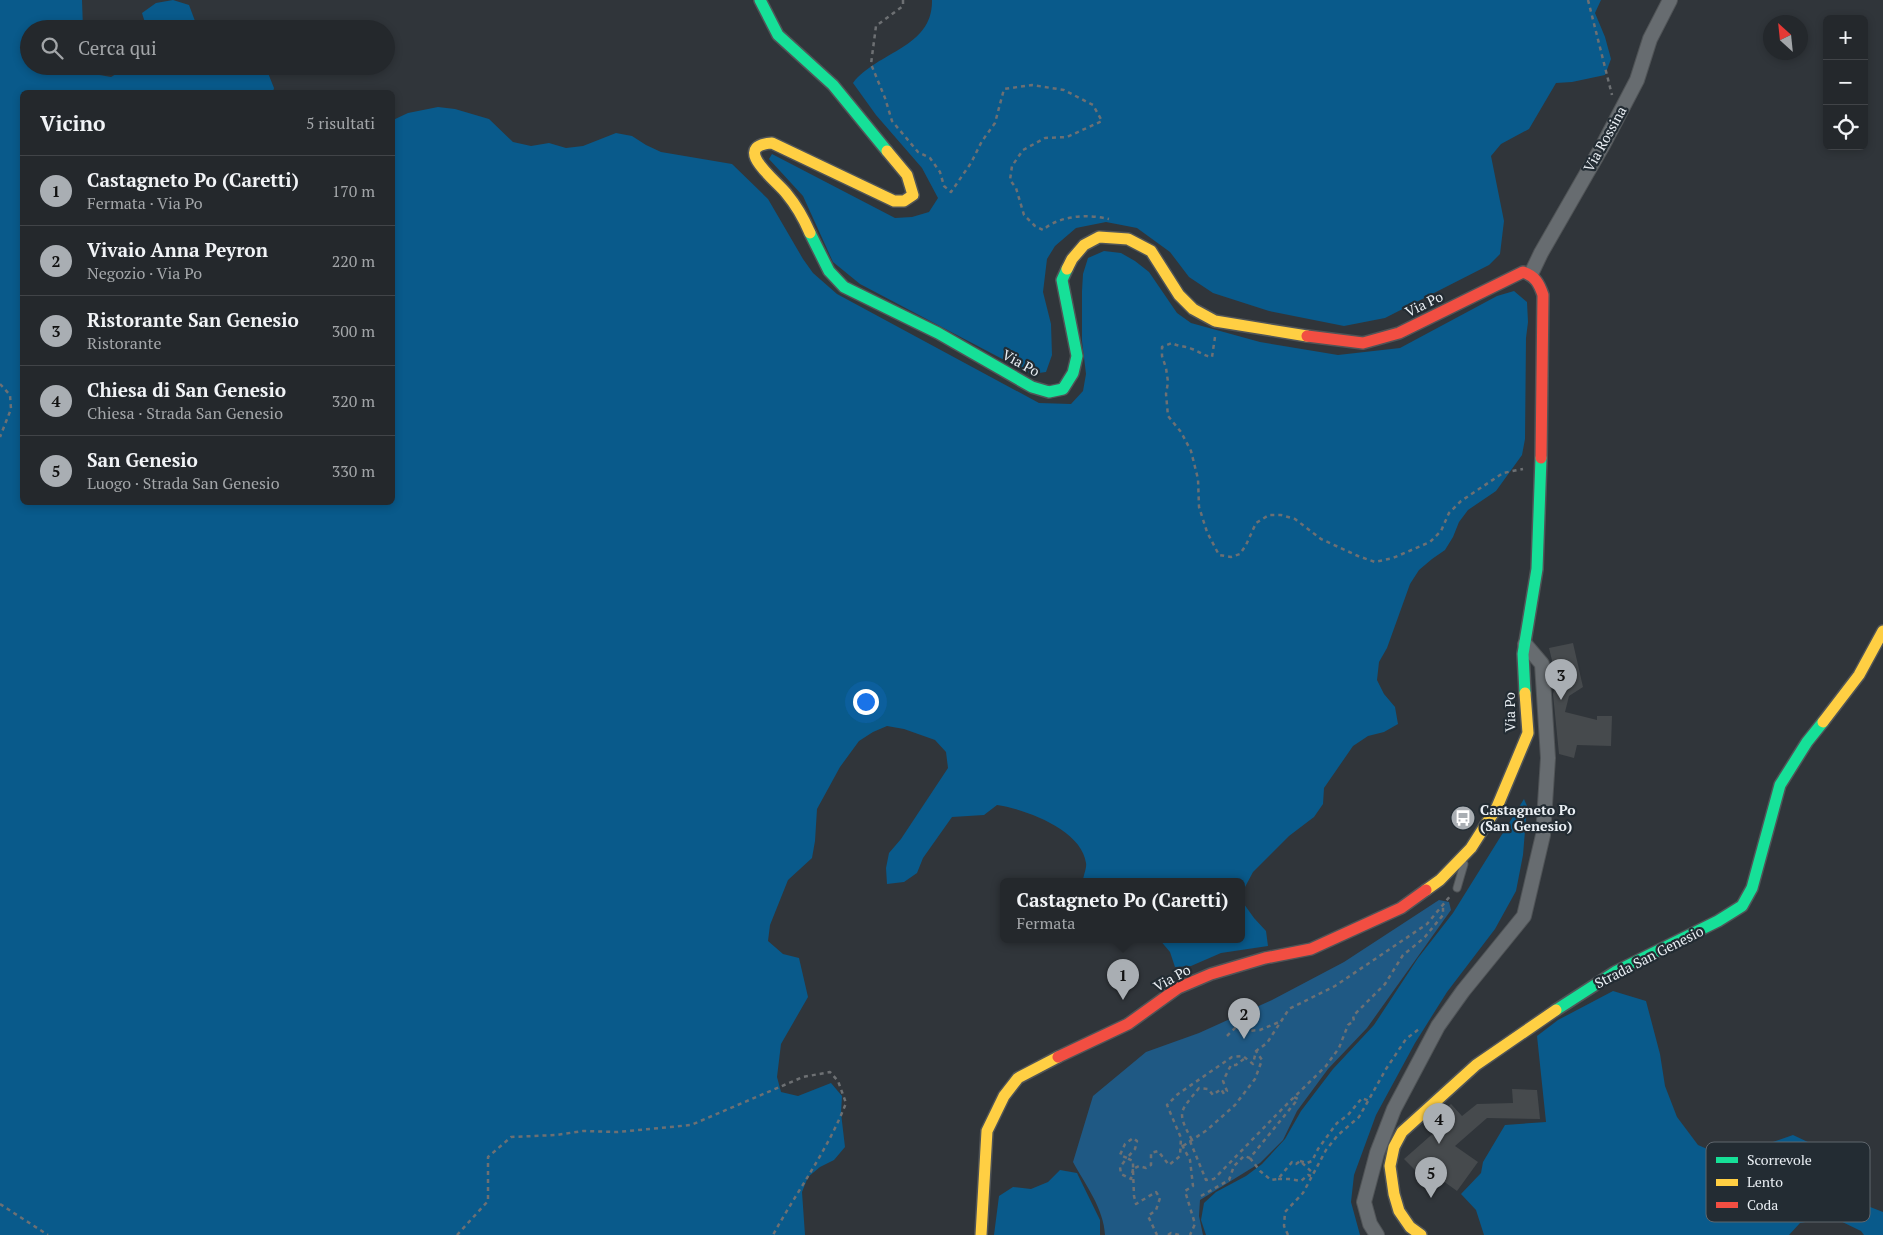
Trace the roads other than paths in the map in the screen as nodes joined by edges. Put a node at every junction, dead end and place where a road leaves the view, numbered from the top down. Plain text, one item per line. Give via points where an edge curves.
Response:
1 (760, 0) edge
2 (1670, 0) edge
3 (1531, 274) junction
4 (1883, 631) edge
5 (1525, 644) junction
6 (1468, 851) junction
7 (1457, 888) road end
8 (981, 1235) edge
9 (1378, 1235) edge
10 (1421, 1235) edge

1 - 3 street, Via Po via 778,35 834,84 907,175 912,187 913,195 904,201 894,201 772,143 759,146 755,158 801,214 821,258 844,287 905,316 1032,387 1049,392 1063,389 1073,373 1077,356 1062,280 1084,245 1099,238 1128,239 1151,251 1179,295 1193,309 1215,321 1363,343 1399,333 1523,272
2 - 3 street, Via Rossina via 1614,124
3 - 5 street, Via Po via 1538,280 1543,295 1542,418 1537,569
4 - 10 street, Strada San Genesio via 1859,675 1807,742 1780,785 1752,888 1742,906 1581,993 1476,1065 1402,1132 1394,1147 1390,1166 1394,1194 1399,1211 1410,1227
5 - 6 street, Via Po via 1528,733 1496,807
5 - 9 street via 1542,664 1548,758 1543,835 1524,916 1438,1026 1394,1109 1364,1202 1370,1224
6 - 7 lane
6 - 8 street, Via Po via 1440,880 1401,908 1311,949 1265,958 1178,988 1128,1024 1018,1078 1004,1096 987,1131

